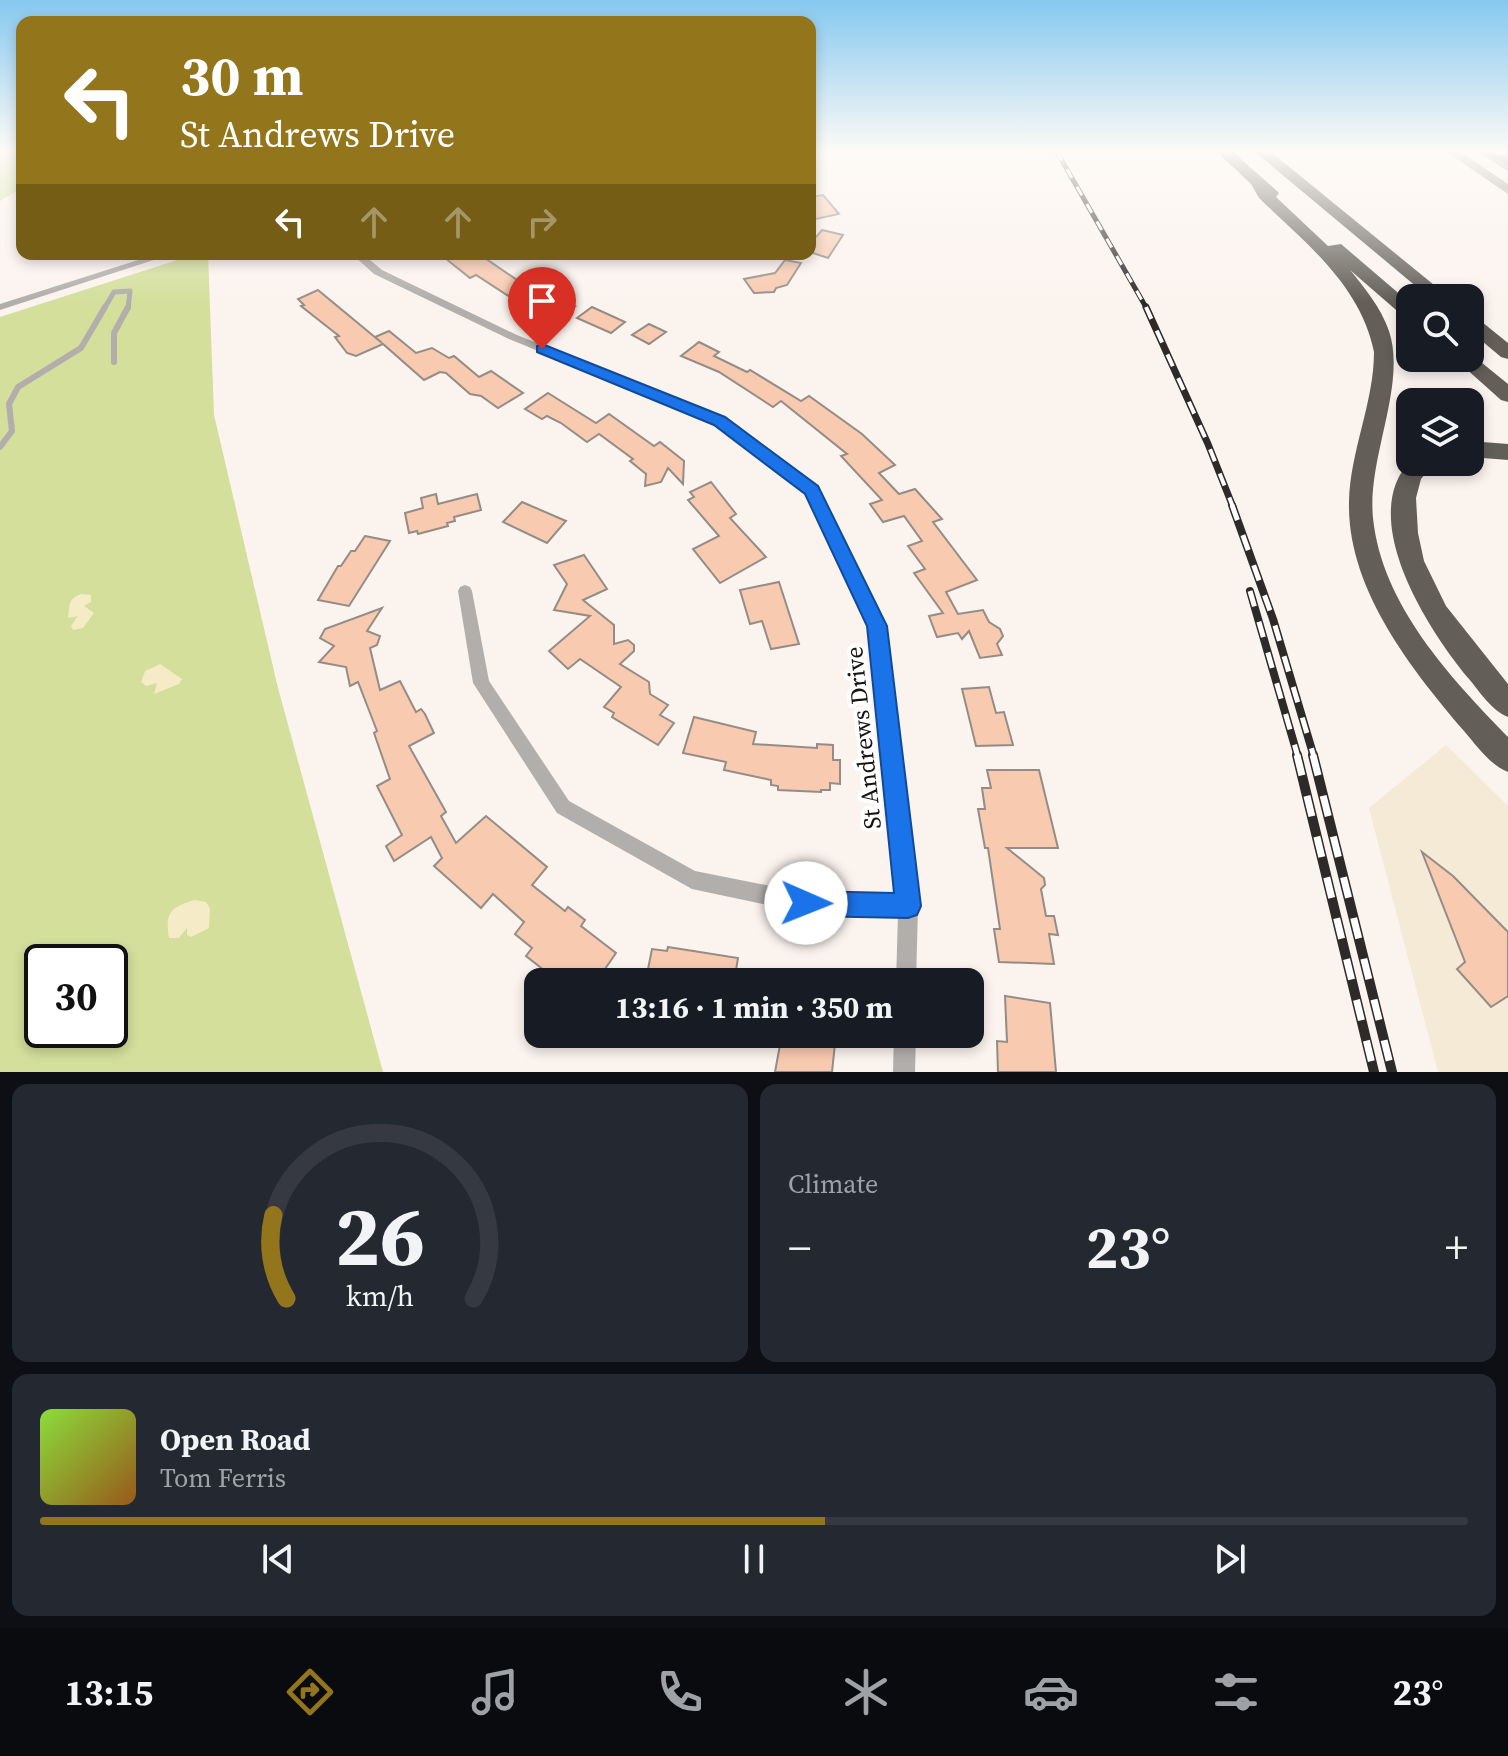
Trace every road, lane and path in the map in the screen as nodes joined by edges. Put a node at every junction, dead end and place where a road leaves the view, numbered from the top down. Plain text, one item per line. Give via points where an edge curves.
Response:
1 (1272, 202) edge
2 (1281, 202) edge
3 (1323, 202) edge
4 (148, 260) edge
5 (364, 260) edge
6 (1424, 284) edge
7 (1396, 300) edge
8 (0, 307) edge
9 (1484, 333) edge
10 (1508, 353) edge
11 (114, 362) dead end
12 (1481, 372) edge
13 (1508, 395) edge
14 (0, 447) edge
15 (1484, 450) edge
16 (1508, 452) edge
17 (1410, 476) edge
18 (465, 591) dead end
19 (1508, 704) edge
20 (1508, 758) edge
21 (908, 906) junction
22 (906, 968) edge
23 (905, 1048) edge
24 (904, 1072) edge

1 - 20 highway via 1337,265 1374,321 1384,349 1361,493 1363,531 1380,584 1409,639 1441,683
2 - 7 highway
3 - 6 highway
4 - 8 street
5 - 21 street, St Andrews Drive via 378,272 513,337 720,421 812,490 877,626
9 - 10 highway
11 - 14 lane via 114,333 130,301 127,289 114,292 81,348 18,387 9,404 12,431
12 - 13 highway
15 - 16 highway
17 - 19 highway via 1403,519 1413,559 1457,645
18 - 21 street via 481,683 563,807 692,880 806,903
21 - 22 street, St Andrews Drive
23 - 24 street

